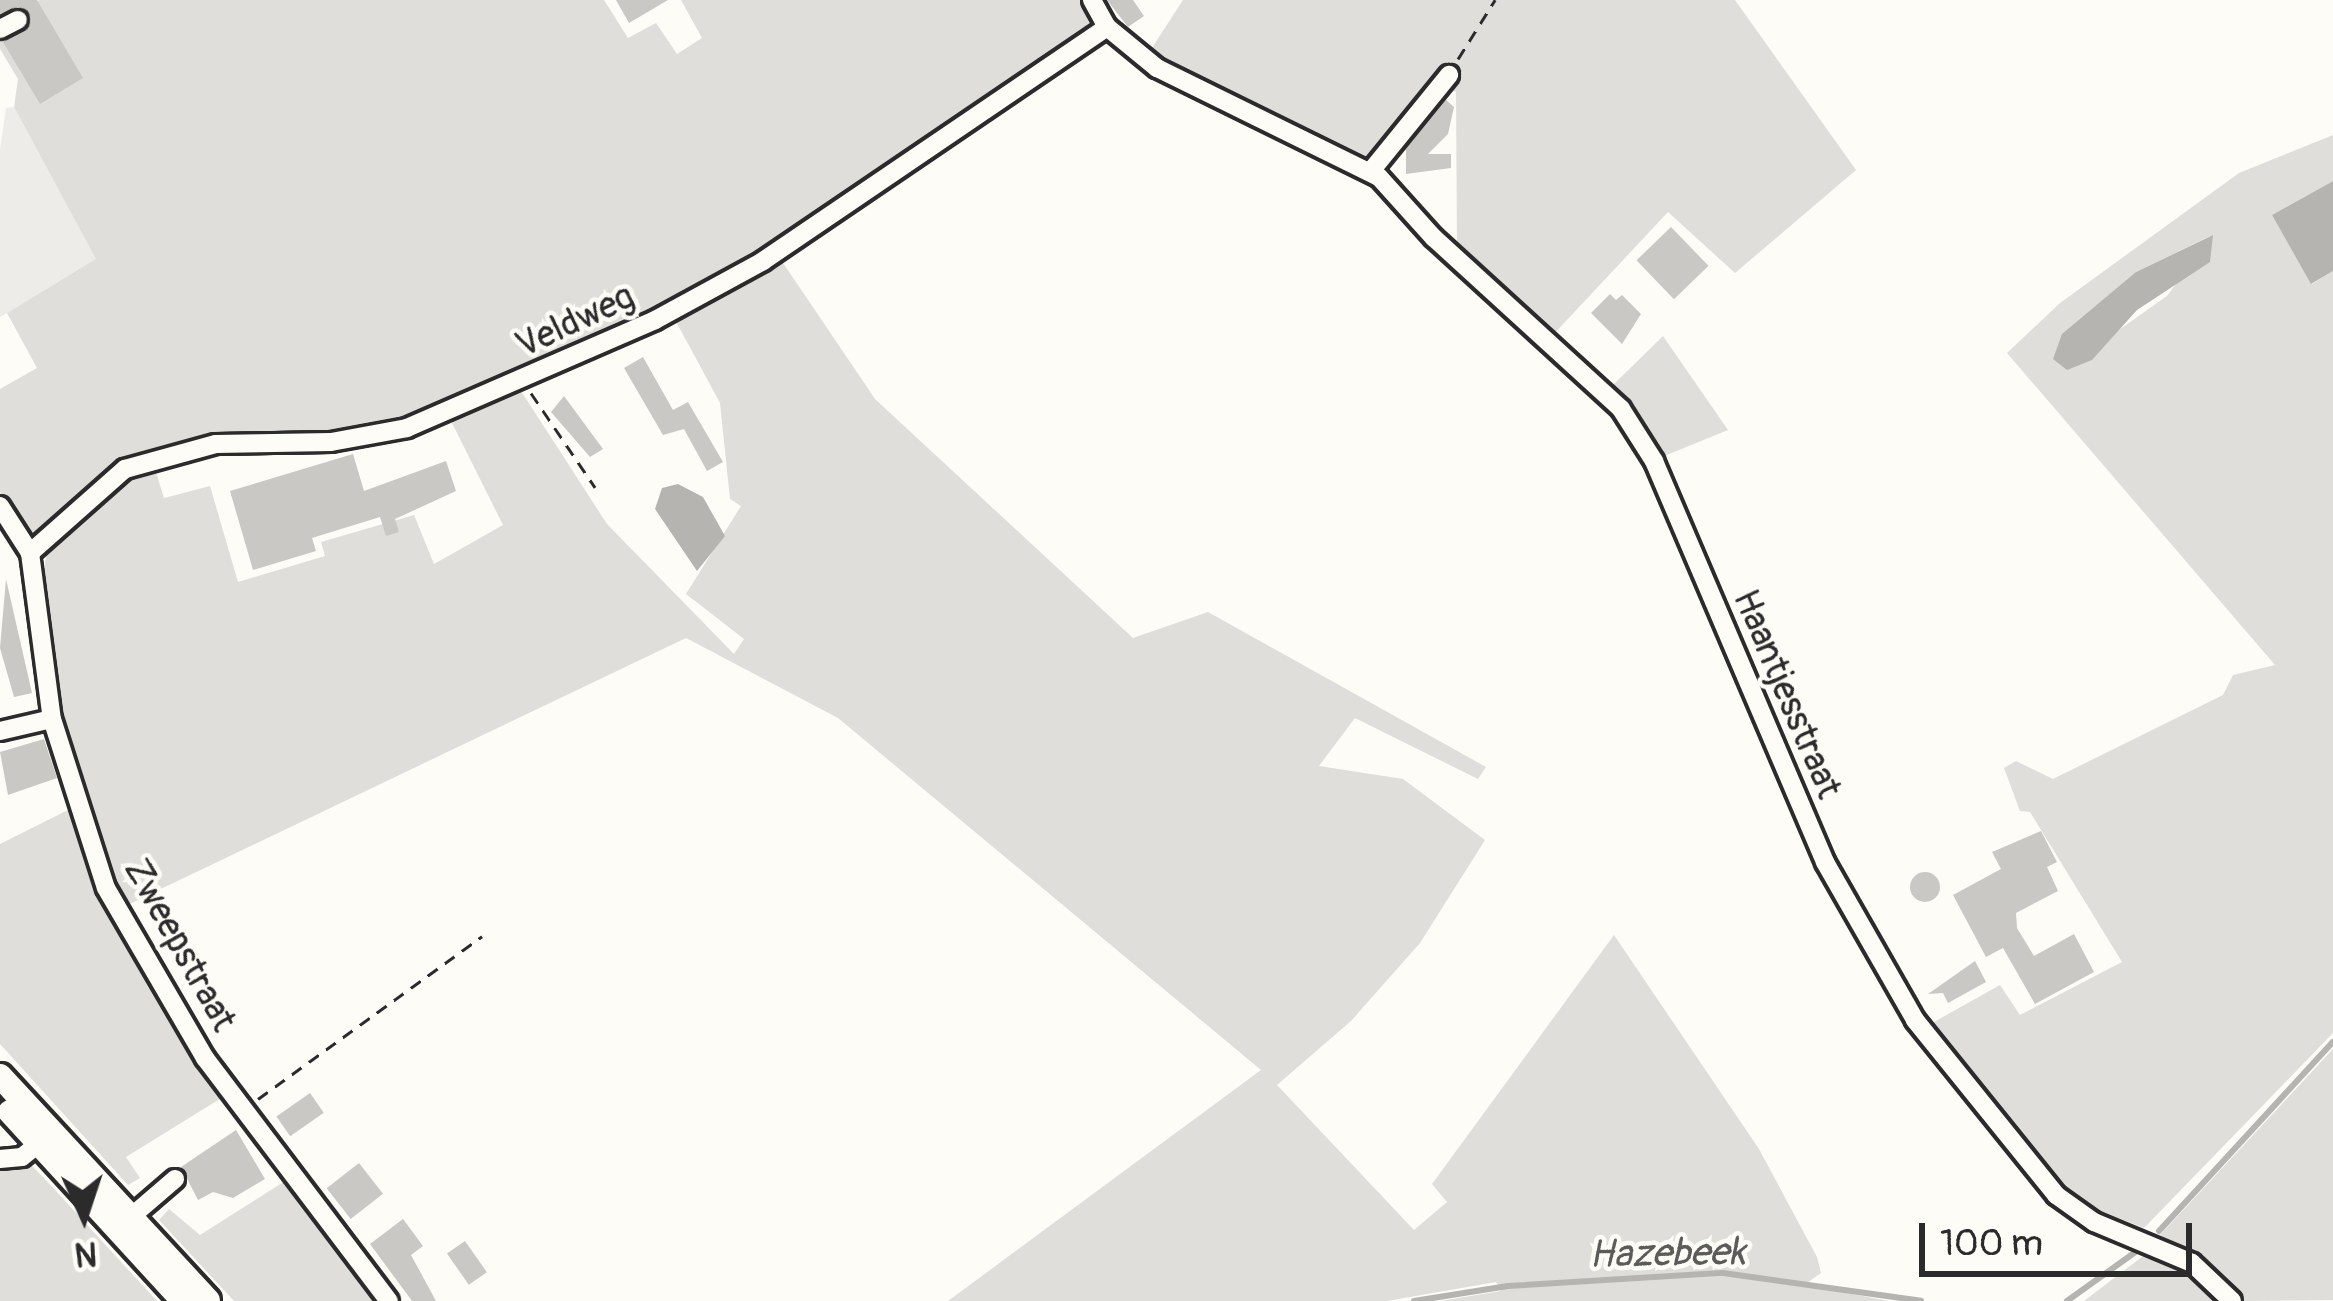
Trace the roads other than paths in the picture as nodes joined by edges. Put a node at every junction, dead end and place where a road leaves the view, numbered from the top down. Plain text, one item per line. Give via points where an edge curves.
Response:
1 (1092, 0) edge
2 (1107, 27) junction
3 (1449, 75) road end
4 (1371, 171) junction
5 (0, 506) edge
6 (29, 553) junction
7 (52, 719) junction
8 (0, 731) edge
9 (0, 1076) edge
10 (0, 1101) edge
11 (45, 1138) junction
12 (0, 1160) edge
13 (175, 1179) dead end
14 (123, 1222) junction
15 (183, 1301) edge
16 (208, 1301) edge
17 (389, 1301) edge
18 (2232, 1301) edge

1 - 2 street, Haantjesstraat
2 - 4 street, Haantjesstraat via 1156,68
2 - 6 street, Veldweg via 763,261 524,382 372,436 216,444 125,469
3 - 4 street
4 - 18 street, Haantjesstraat via 1621,409 1654,460 1825,862 1915,1021 2056,1195 2094,1222 2192,1263
5 - 6 street, Zweepstraat
6 - 7 street, Zweepstraat
7 - 8 street
7 - 17 street, Zweepstraat via 106,888 168,1003
9 - 11 main road
10 - 11 main road
11 - 12 street
11 - 14 main road
13 - 14 street
14 - 15 main road
14 - 16 main road

